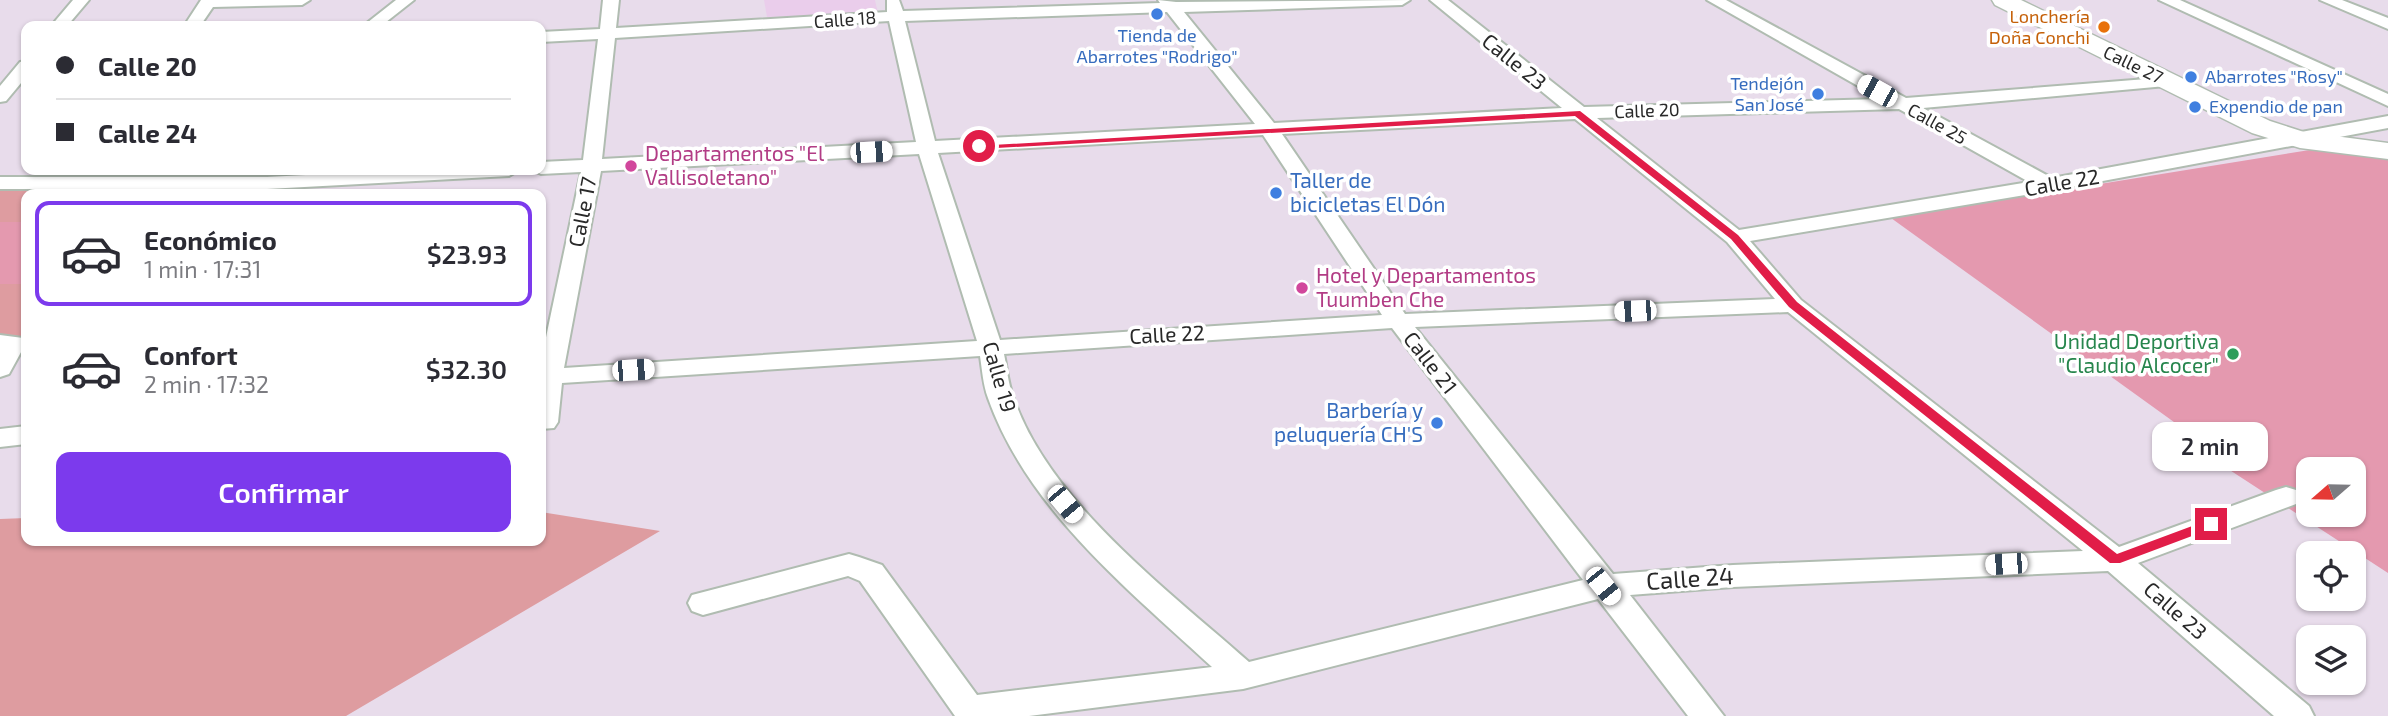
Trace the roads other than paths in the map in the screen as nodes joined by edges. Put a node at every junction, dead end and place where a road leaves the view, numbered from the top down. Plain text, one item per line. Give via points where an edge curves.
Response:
1 (81, 0) edge
2 (302, 0) edge
3 (406, 0) edge
4 (611, 0) edge
5 (1402, 0) edge
6 (1437, 0) edge
7 (1716, 0) edge
8 (2003, 0) edge
9 (2167, 0) edge
10 (2328, 0) edge
11 (209, 1) edge
12 (1168, 3) edge
13 (895, 8) edge
14 (63, 21) edge
15 (195, 21) edge
16 (378, 21) edge
17 (2388, 24) edge
18 (607, 34) junction
19 (546, 37) edge
20 (21, 72) edge
21 (2166, 81) junction
22 (0, 97) edge
23 (2388, 101) edge
24 (1901, 104) junction
25 (1577, 113) junction
26 (2386, 123) edge
27 (1268, 128) junction
28 (2300, 140) junction
29 (927, 150) junction
30 (2388, 151) edge
31 (592, 165) junction
32 (546, 168) edge
33 (169, 175) edge
34 (423, 175) edge
35 (90, 176) edge
36 (0, 183) edge
37 (158, 183) junction
38 (2049, 185) junction
39 (1735, 237) junction
40 (1793, 304) junction
41 (1398, 321) junction
42 (7, 343) edge
43 (990, 345) junction
44 (0, 369) edge
45 (546, 372) edge
46 (546, 376) edge
47 (21, 436) edge
48 (0, 438) edge
49 (2286, 497) dead end
50 (2115, 560) junction
51 (1603, 586) junction
52 (703, 603) dead end
53 (1243, 676) junction
54 (1707, 716) edge
55 (2297, 716) edge

1 - 14 street
2 - 11 street
3 - 16 street
4 - 18 street, Calle 17
5 - 12 street, Calle 18
6 - 25 street, Calle 23
7 - 24 street, Calle 25
8 - 21 main road, Calle 27
9 - 23 street
10 - 17 street
11 - 15 street
12 - 13 street, Calle 18
12 - 27 street, Calle 21
13 - 18 street, Calle 18
13 - 29 street, Calle 19
18 - 19 street, Calle 18
18 - 31 street, Calle 17
20 - 22 street
21 - 24 street, Calle 20
21 - 28 main road, Calle 27 via 2261,127
24 - 25 street, Calle 20
24 - 38 street, Calle 25
25 - 27 street, Calle 20
25 - 39 street, Calle 23
26 - 28 street, Calle 22
27 - 29 street, Calle 20
27 - 41 street, Calle 21
28 - 30 main road, Calle 27
28 - 38 street, Calle 22
29 - 31 street, Calle 20
29 - 43 street, Calle 19
31 - 32 street, Calle 20
31 - 45 street, Calle 17
33 - 37 street
34 - 37 street via 267,184
35 - 36 street
35 - 37 street
38 - 39 street, Calle 22
39 - 40 street, Calle 23
40 - 41 street, Calle 22
40 - 50 street, Calle 23
41 - 43 street, Calle 22
41 - 51 street, Calle 21
42 - 44 street
43 - 46 street, Calle 22
43 - 53 street, Calle 19 via 1000,396 1020,440 1051,487 1107,553
47 - 48 street
49 - 50 street, Calle 24
50 - 51 street, Calle 24
50 - 55 street, Calle 23
51 - 53 street, Calle 24
51 - 54 street, Calle 21
52 - 53 street, Calle 24 via 849,565 871,573 969,710

